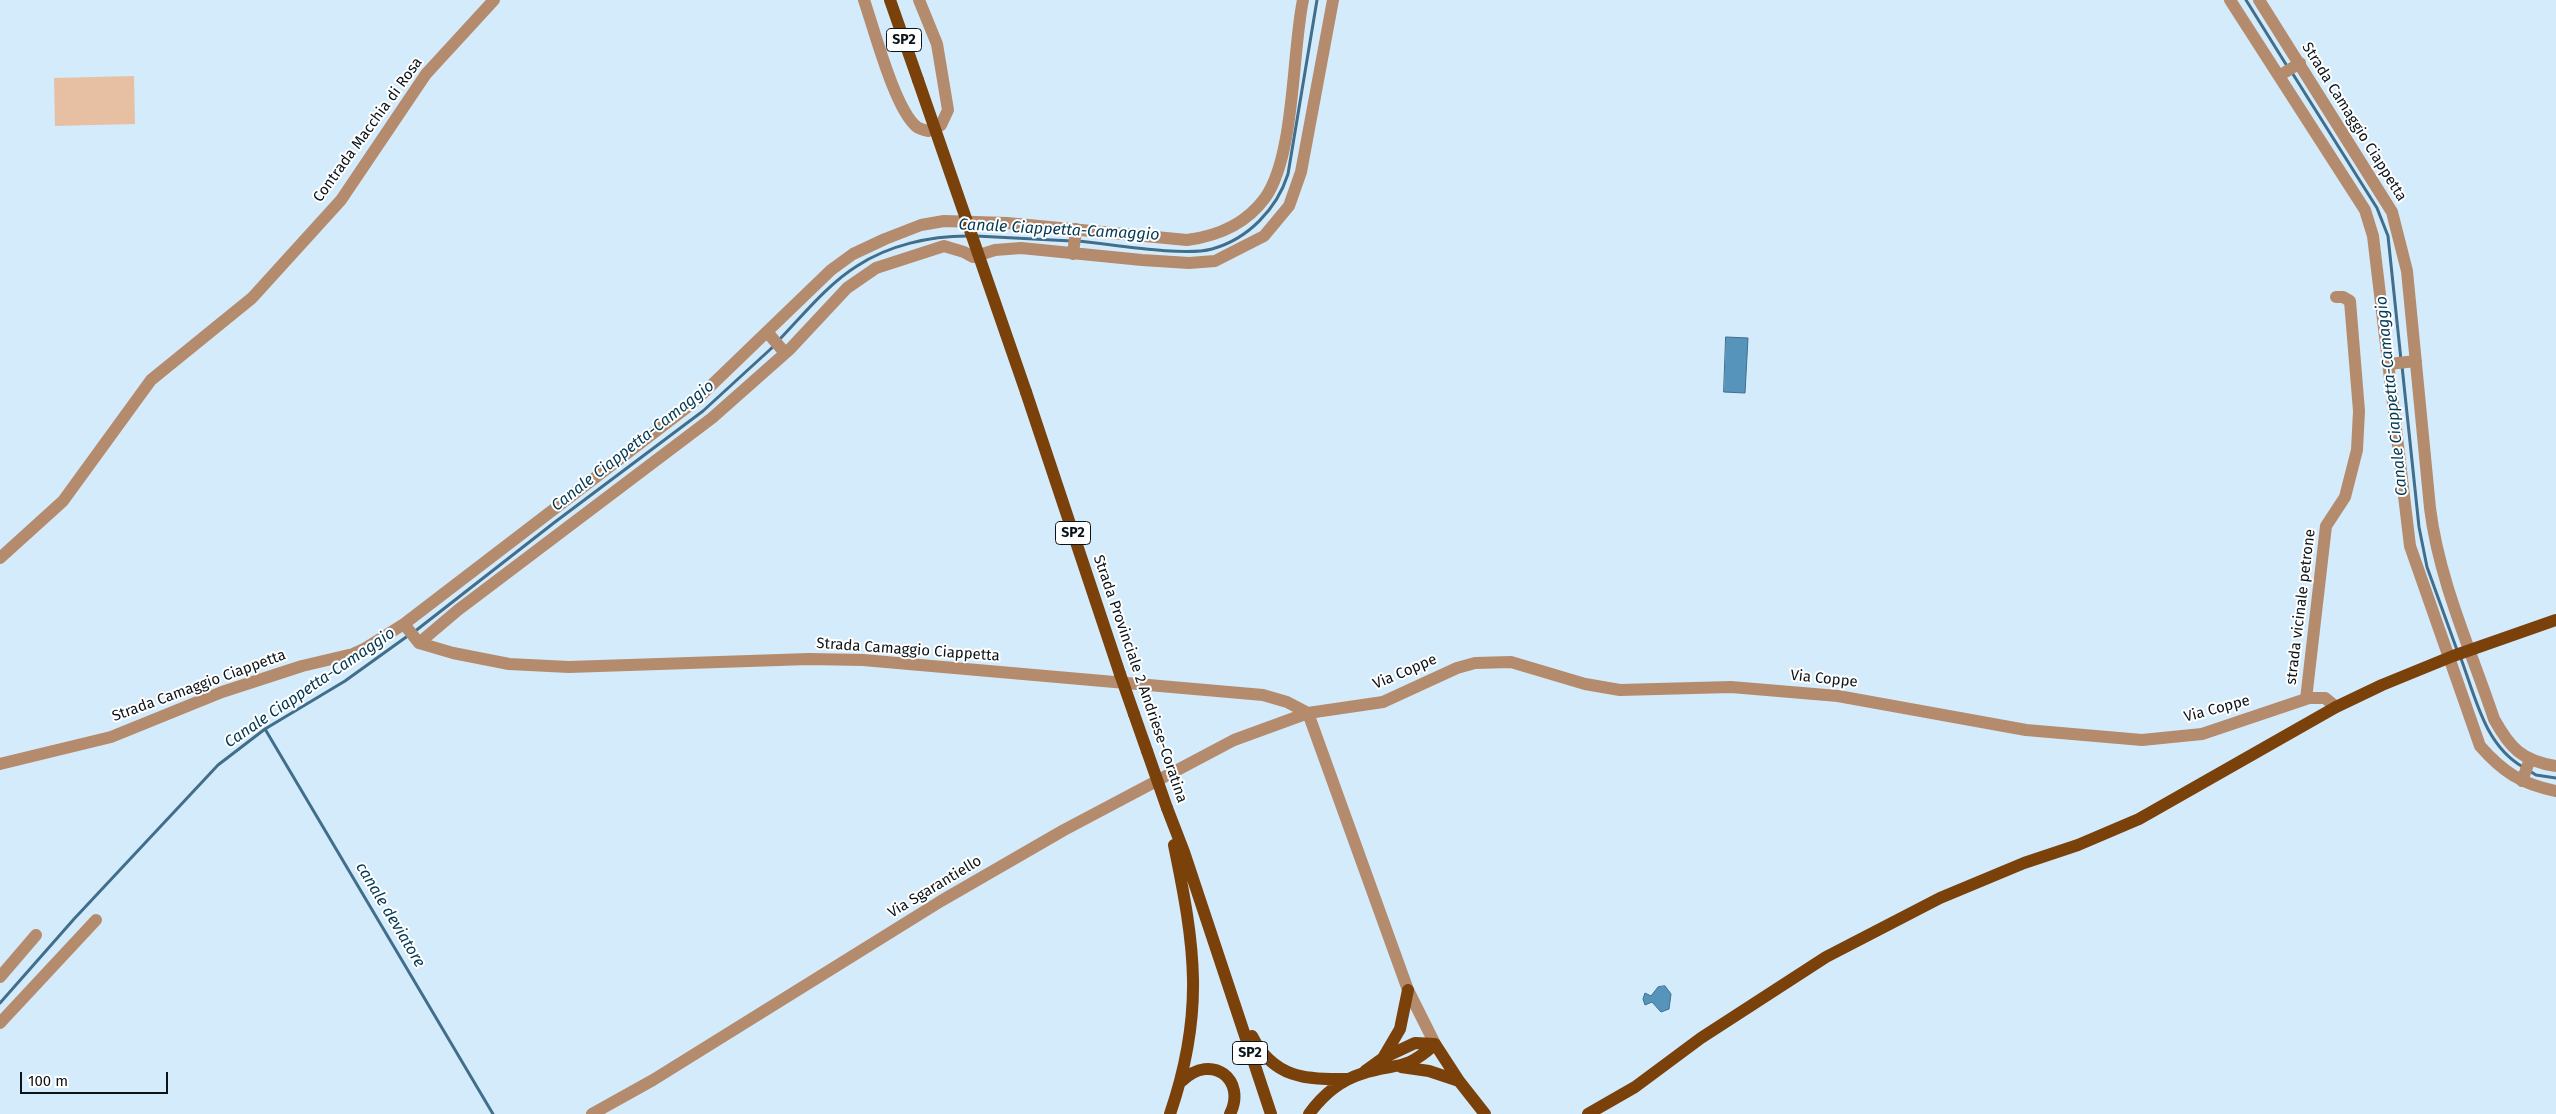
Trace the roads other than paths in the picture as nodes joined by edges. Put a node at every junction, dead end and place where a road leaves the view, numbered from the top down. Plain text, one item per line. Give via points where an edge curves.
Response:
1 (494, 0) edge
2 (864, 0) edge
3 (890, 0) edge
4 (920, 0) edge
5 (1303, 0) edge
6 (1333, 0) edge
7 (2230, 0) edge
8 (2259, 0) edge
9 (2300, 63) junction
10 (2279, 76) junction
11 (1285, 139) junction
12 (1308, 144) junction
13 (1076, 229) junction
14 (1073, 254) junction
15 (2336, 297) dead end
16 (768, 333) junction
17 (786, 353) junction
18 (2416, 361) junction
19 (2389, 364) junction
20 (563, 502) junction
21 (576, 520) junction
22 (0, 558) edge
23 (2556, 620) edge
24 (405, 626) junction
25 (418, 641) junction
26 (2468, 651) junction
27 (2450, 657) junction
28 (2306, 699) junction
29 (2336, 707) junction
30 (1308, 713) junction
31 (2530, 759) junction
32 (0, 764) edge
33 (2556, 766) edge
34 (2522, 781) junction
35 (2556, 791) edge
36 (1167, 808) junction
37 (96, 920) dead end
38 (36, 935) dead end
39 (0, 977) edge
40 (1408, 990) junction
41 (1230, 992) junction
42 (0, 1023) edge
43 (1435, 1044) junction
44 (1383, 1058) junction
45 (1401, 1067) junction
46 (1363, 1073) junction
47 (1347, 1079) junction
48 (1182, 1081) junction
49 (1459, 1081) junction
50 (1635, 1087) junction
51 (1485, 1113) edge
52 (592, 1114) edge
53 (1170, 1114) edge
54 (1230, 1114) edge
55 (1271, 1114) edge
56 (1310, 1114) edge
57 (1588, 1114) edge
58 (1601, 1114) edge

1 - 22 street, Contrada Macchia di Rosa via 426,74 341,200 252,298 151,380 63,501
2 - 4 street via 898,96 912,121 928,132 941,125 948,110 937,44
3 - 36 main road, Strada Provinciale 2 Andriese-Coratina / SP2, bridge
5 - 11 street, Strada Camaggio Ciappetta
6 - 12 street
7 - 10 street
8 - 9 street, Strada Camaggio Ciappetta
9 - 10 street
9 - 18 street, Strada Camaggio Ciappetta via 2392,212 2407,270
10 - 19 street via 2365,210 2373,236
11 - 12 street
11 - 13 street, Strada Camaggio Ciappetta via 1275,179 1265,198 1229,230 1187,240
12 - 14 street via 1289,206 1264,236 1237,251 1215,261 1189,263
13 - 14 street
13 - 16 street, Strada Camaggio Ciappetta via 944,221 921,225 853,254 831,270
14 - 17 street via 1021,248 995,250 973,257 944,246 917,253 876,268 847,288
15 - 28 street, strada vicinale petrone via 2350,301 2360,424 2346,497 2326,526
16 - 17 street
16 - 20 street, Strada Camaggio Ciappetta via 694,402
17 - 21 street via 712,418
18 - 19 street
18 - 26 street, Strada Camaggio Ciappetta via 2434,540
19 - 27 street via 2410,546
20 - 21 street
20 - 24 street, Strada Camaggio Ciappetta
21 - 25 street
23 - 26 main road
24 - 25 street
24 - 32 street, Strada Camaggio Ciappetta via 352,654 302,666 222,692 111,737
25 - 30 street, Strada Camaggio Ciappetta via 492,661 569,667 863,660 1263,695
26 - 27 main road
26 - 31 street, Strada Camaggio Ciappetta via 2494,719 2507,742
27 - 29 main road
27 - 34 street via 2480,746 2498,766
28 - 29 street, Via Coppe via 2325,698
28 - 30 street, Via Coppe via 2202,734 2142,740 2026,730 1838,696 1731,687 1620,690 1585,684 1533,667 1494,661 1457,668 1383,702
29 - 50 main road via 2139,819 1940,898 1826,957 1702,1038
30 - 40 street
30 - 52 street, Via Sgarantiello via 1234,740 1064,830 941,901 653,1080
31 - 33 street
31 - 34 street
34 - 35 street
36 - 41 main road, Strada Provinciale 2 Andriese-Coratina / SP2
36 - 48 main road via 1194,959 1194,1013
37 - 42 street
38 - 39 street
40 - 43 street
40 - 44 main road via 1400,1029
41 - 47 main road via 1259,1051 1283,1071 1311,1080
41 - 55 main road, Strada Provinciale 2 Andriese-Coratina / SP2
43 - 44 main road via 1415,1043
43 - 45 main road via 1420,1058
43 - 49 main road
44 - 46 main road
45 - 46 main road
45 - 49 main road via 1429,1071
46 - 47 main road
47 - 56 main road via 1320,1099
48 - 53 main road
48 - 54 main road via 1190,1073 1206,1068 1225,1075 1233,1086 1235,1103
49 - 51 main road
50 - 57 main road
50 - 58 main road

